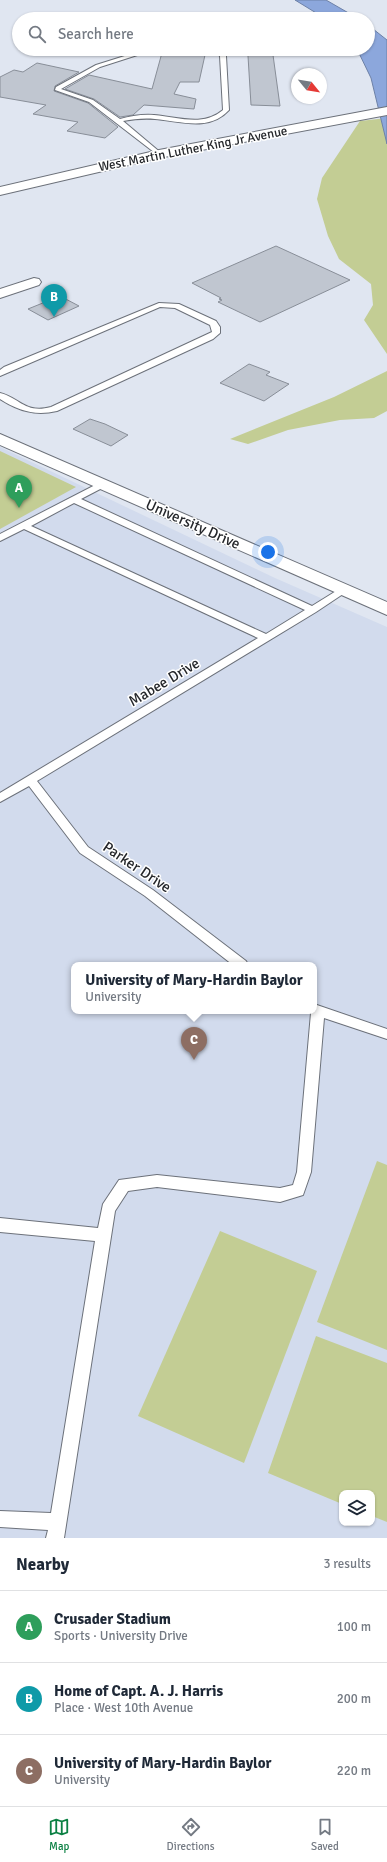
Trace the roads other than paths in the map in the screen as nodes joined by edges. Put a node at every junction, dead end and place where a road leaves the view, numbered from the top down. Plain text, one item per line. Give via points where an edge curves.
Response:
1 (130, 56) edge
2 (223, 56) edge
3 (387, 110) edge
4 (118, 121) junction
5 (159, 154) junction
6 (0, 191) edge
7 (34, 282) dead end
8 (0, 294) edge
9 (0, 374) edge
10 (0, 395) edge
11 (8, 400) junction
12 (0, 405) edge
13 (0, 439) edge
14 (103, 484) junction
15 (74, 499) junction
16 (24, 526) junction
17 (0, 538) edge
18 (344, 590) junction
19 (387, 608) edge
20 (313, 610) junction
21 (266, 638) junction
22 (30, 780) junction
23 (0, 798) edge
24 (238, 962) edge
25 (317, 1010) edge
26 (316, 1014) edge
27 (387, 1034) edge
28 (0, 1225) edge
29 (103, 1235) junction
30 (0, 1519) edge
31 (55, 1530) edge

1 - 4 lane via 98,66 58,88 63,93 91,101
2 - 4 lane via 226,110 222,114 209,120 190,122 144,117
3 - 5 street, West Martin Luther King Jr Avenue
4 - 5 lane
5 - 6 street, West Martin Luther King Jr Avenue
7 - 8 street
9 - 11 lane via 159,305 176,306 213,323 216,328 216,333 210,337 43,413
10 - 11 lane
11 - 12 lane
13 - 14 street, University Drive
14 - 15 lane
14 - 18 street, University Drive
15 - 16 lane
15 - 20 lane
16 - 17 lane
16 - 21 lane
18 - 19 street, University Drive
18 - 20 lane, Mabee Drive
20 - 21 lane, Mabee Drive
21 - 22 lane, Mabee Drive
22 - 23 lane, Mabee Drive
22 - 24 lane, Parker Drive via 84,850 149,893
25 - 27 lane
26 - 29 lane via 304,1172 298,1190 280,1195 157,1181 124,1185 108,1209
28 - 29 lane
29 - 31 lane
30 - 31 lane

